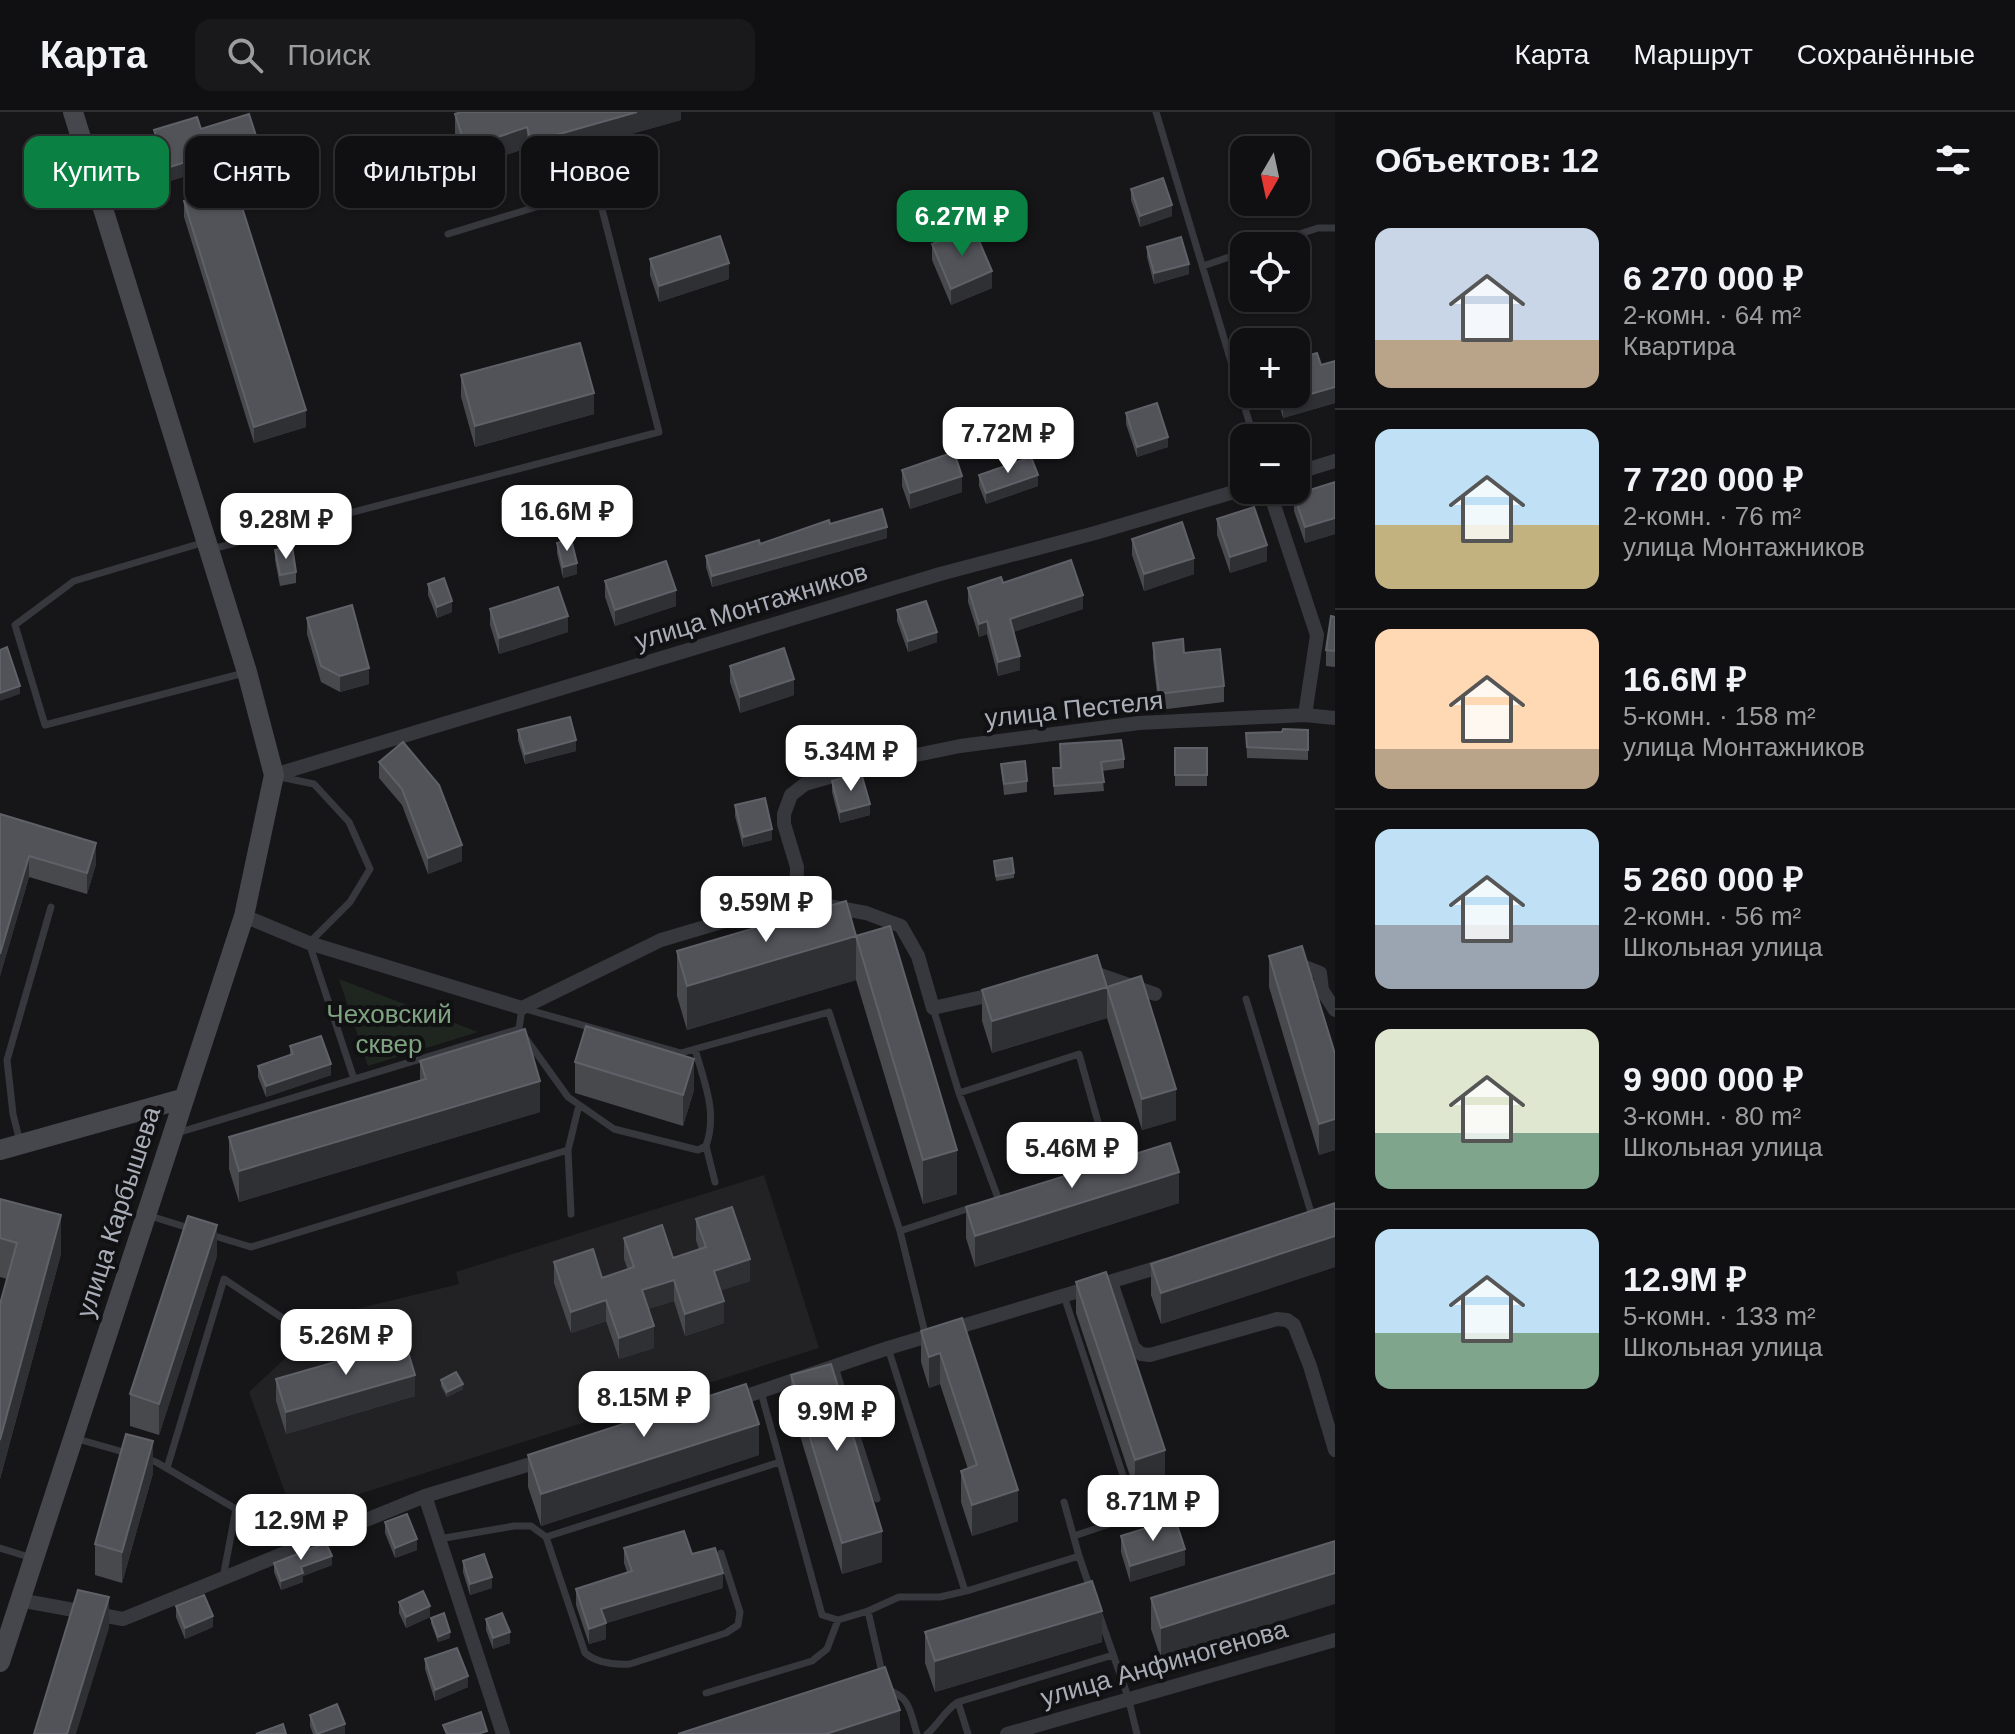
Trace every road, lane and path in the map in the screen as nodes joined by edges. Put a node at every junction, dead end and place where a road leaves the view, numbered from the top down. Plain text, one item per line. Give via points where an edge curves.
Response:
1 (73, 112) edge
2 (1156, 112) edge
3 (1335, 228) edge
4 (1306, 232) edge
5 (448, 234) dead end
6 (1230, 257) edge
7 (1203, 266) junction
8 (1250, 424) edge
9 (1335, 461) edge
10 (1310, 469) edge
11 (1230, 493) edge
12 (1274, 504) edge
13 (208, 545) junction
14 (247, 672) junction
15 (1305, 715) junction
16 (1335, 718) edge
17 (274, 775) junction
18 (796, 900) junction
19 (51, 907) dead end
20 (244, 916) junction
21 (309, 943) junction
22 (1300, 965) edge
23 (1065, 980) edge
24 (1021, 989) edge
25 (1155, 994) dead end
26 (1246, 999) dead end
27 (522, 1008) junction
28 (933, 1008) junction
29 (1335, 1010) edge
30 (519, 1029) junction
31 (695, 1049) junction
32 (4, 1060) edge
33 (354, 1079) junction
34 (959, 1093) junction
35 (182, 1099) junction
36 (579, 1105) junction
37 (171, 1135) junction
38 (20, 1144) junction
39 (706, 1146) junction
40 (0, 1150) edge
41 (568, 1150) junction
42 (1096, 1169) edge
43 (715, 1182) dead end
44 (1012, 1194) edge
45 (998, 1198) junction
46 (145, 1214) junction
47 (571, 1214) dead end
48 (1312, 1221) edge
49 (900, 1231) junction
50 (1184, 1260) edge
51 (1111, 1282) junction
52 (1064, 1296) junction
53 (281, 1317) dead end
54 (926, 1337) junction
55 (888, 1348) junction
56 (835, 1367) junction
57 (761, 1392) junction
58 (715, 1406) edge
59 (71, 1438) junction
60 (1335, 1450) edge
61 (563, 1454) edge
62 (780, 1462) junction
63 (167, 1468) junction
64 (425, 1496) junction
65 (877, 1499) dead end
66 (1064, 1502) dead end
67 (1167, 1504) dead end
68 (236, 1509) junction
69 (1136, 1515) junction
70 (1074, 1536) junction
71 (546, 1537) junction
72 (439, 1539) junction
73 (317, 1542) junction
74 (0, 1548) edge
75 (721, 1553) dead end
76 (1079, 1556) junction
77 (33, 1558) junction
78 (223, 1580) junction
79 (965, 1591) junction
80 (19, 1600) junction
81 (868, 1611) junction
82 (838, 1620) junction
83 (1335, 1640) edge
84 (1113, 1655) junction
85 (0, 1662) edge
86 (886, 1689) junction
87 (871, 1692) edge
88 (706, 1693) dead end
89 (1128, 1697) junction
90 (958, 1702) junction
91 (503, 1734) edge
92 (917, 1734) edge
93 (927, 1734) edge
94 (968, 1734) edge
95 (1007, 1734) edge
96 (1137, 1734) edge

1 - 13 main road
2 - 7 lane
3 - 4 lane
5 - 13 lane via 575,195 592,198 602,209 659,432
6 - 7 lane
7 - 8 lane
9 - 10 street
11 - 17 street, улица Монтажников via 940,574
12 - 15 street via 1317,635
13 - 14 main road
13 - 14 lane via 74,581 15,625 45,725
14 - 17 main road
15 - 16 street, улица Пестеля
15 - 18 street, улица Пестеля via 1139,723 960,746 805,784 791,795 784,814 797,867
17 - 20 main road, улица Карбышева
17 - 21 lane via 314,784 349,822 370,869 350,902
18 - 27 street via 661,940
18 - 28 street via 866,913 901,926 918,956
19 - 32 lane
20 - 21 street
20 - 35 main road, улица Карбышева
21 - 27 street
21 - 33 lane
22 - 29 street via 1320,973 1322,990
23 - 25 street via 1095,973
24 - 28 street
26 - 48 lane
27 - 30 lane
27 - 31 lane via 681,1053
28 - 34 lane
30 - 33 lane
30 - 36 lane
31 - 39 lane via 712,1111
31 - 49 lane via 829,1012
32 - 38 lane
33 - 37 lane
34 - 42 lane via 1079,1054 1110,1165
34 - 45 lane
35 - 37 main road, улица Карбышева
35 - 38 main road
36 - 39 lane via 614,1129 689,1149
36 - 41 lane
37 - 46 main road, улица Карбышева
38 - 40 main road
39 - 43 lane
41 - 46 lane via 251,1247
41 - 47 lane
44 - 45 lane
45 - 49 lane
46 - 59 main road, улица Карбышева
49 - 54 lane
50 - 51 street
51 - 52 street
51 - 60 street via 1133,1347 1141,1354 1277,1319 1294,1325
52 - 54 street
52 - 69 lane
53 - 63 lane via 224,1279
54 - 55 street
55 - 56 street
55 - 79 lane
56 - 57 street
56 - 65 lane
57 - 58 street
57 - 62 lane
59 - 63 lane
59 - 77 main road, улица Карбышева
61 - 64 street
62 - 71 lane
62 - 82 lane via 822,1615
63 - 68 lane
64 - 72 street
64 - 73 street
66 - 70 lane
67 - 69 lane
68 - 73 lane
68 - 78 lane
69 - 70 lane
70 - 76 lane
71 - 72 lane via 531,1526 514,1526
71 - 75 lane via 585,1653 617,1665 738,1625 740,1612
72 - 91 street
73 - 78 street
74 - 77 lane
76 - 79 lane
76 - 84 lane
77 - 80 main road, улица Карбышева
78 - 80 street via 123,1619
79 - 81 lane via 899,1597
80 - 85 main road, улица Карбышева
81 - 82 lane
81 - 86 lane
82 - 88 lane via 827,1649 812,1661
83 - 89 street, улица Анфиногенова
84 - 89 lane
84 - 90 lane
86 - 87 lane
86 - 92 lane via 907,1701
89 - 95 street, улица Анфиногенова
89 - 96 lane
90 - 93 lane
90 - 94 lane

